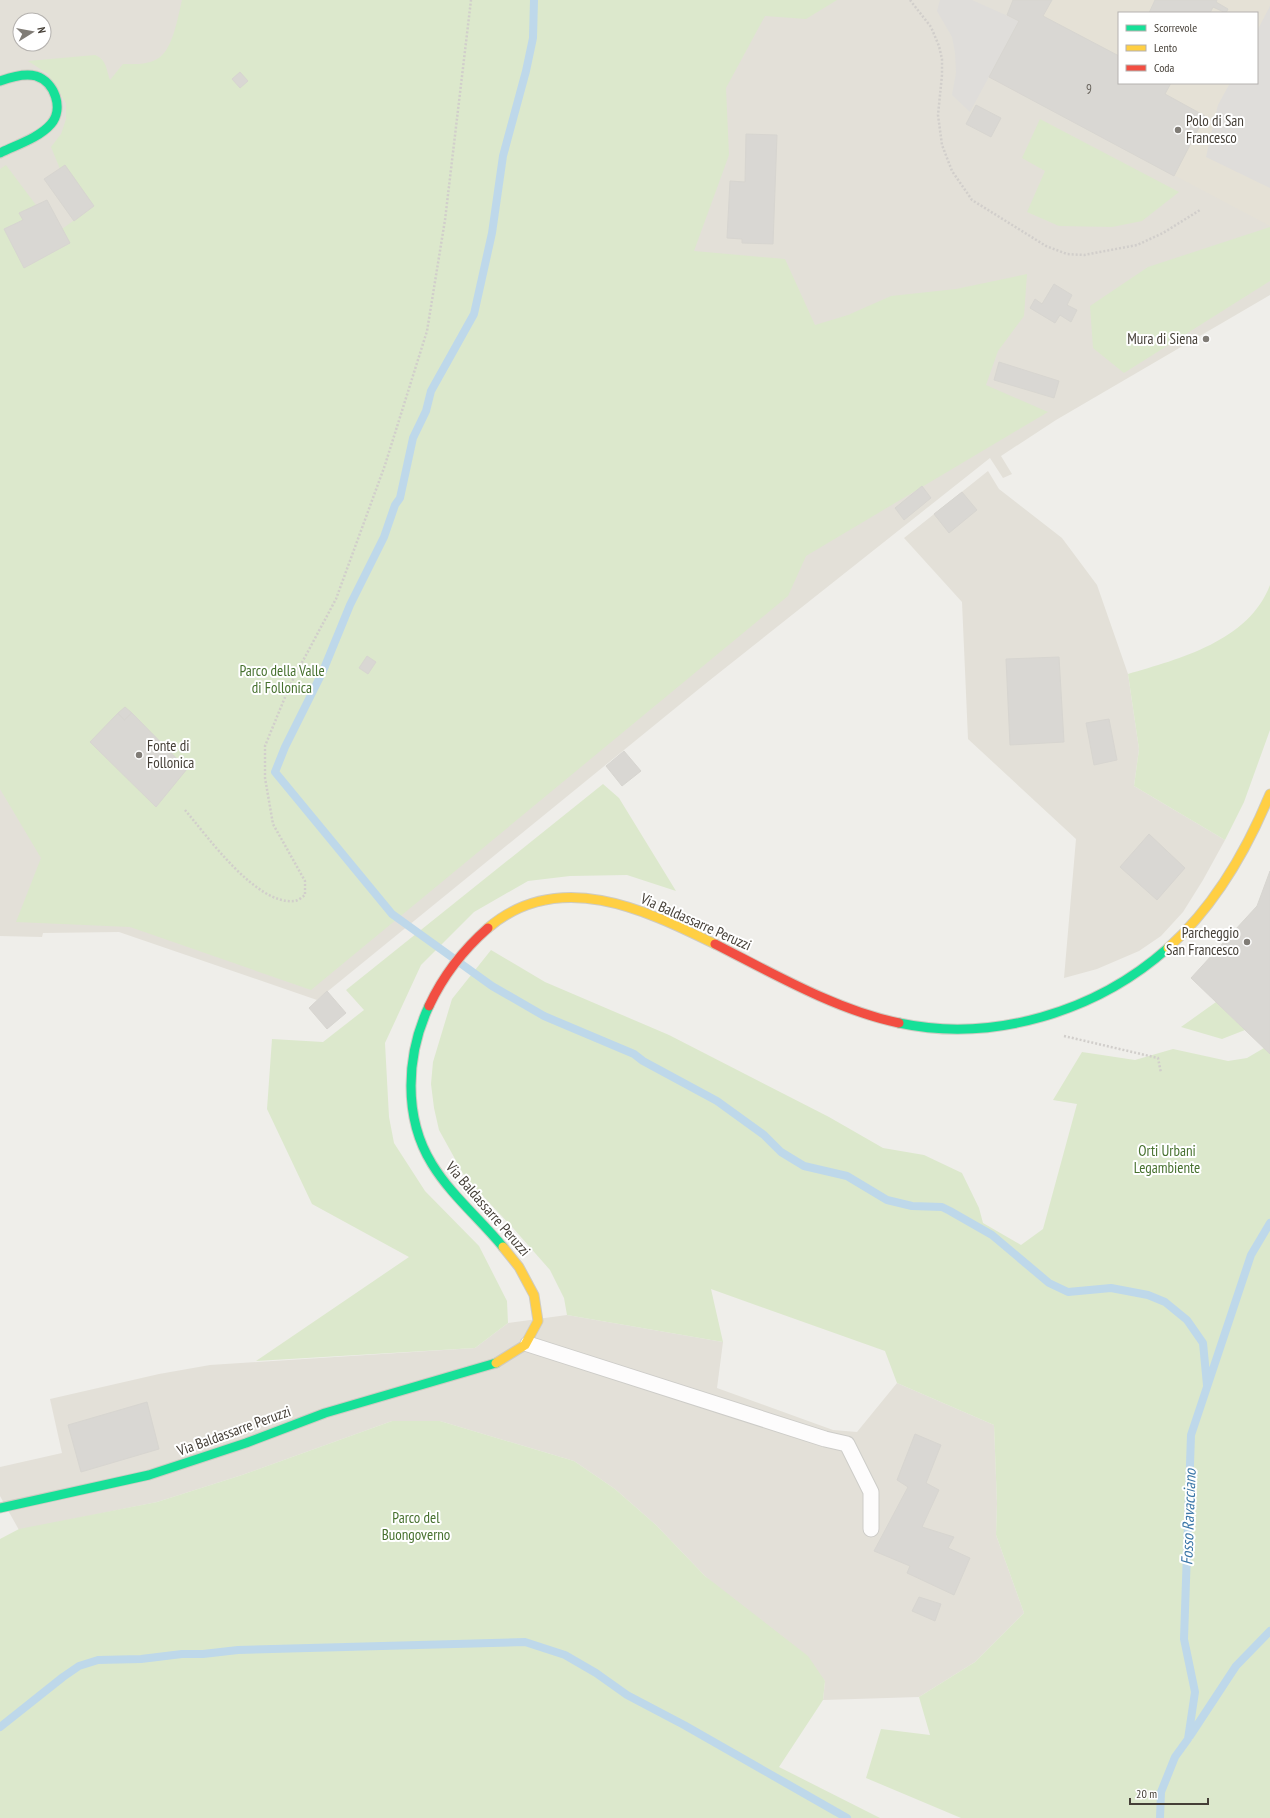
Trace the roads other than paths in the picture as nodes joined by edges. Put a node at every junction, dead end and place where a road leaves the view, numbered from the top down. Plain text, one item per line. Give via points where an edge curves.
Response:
1 (0, 81) edge
2 (0, 153) edge
3 (1270, 794) edge
4 (528, 1344) junction
5 (0, 1508) edge
6 (871, 1529) dead end

1 - 2 street via 26,75 44,79 54,92 57,108 49,126
3 - 4 street, Via Baldassarre Peruzzi via 1258,825 1240,859 1202,914 1170,948 1138,973 1103,993 998,1028 936,1029 893,1022 844,1005 796,984 652,915 599,899 573,896 537,901 514,910 480,935 459,958 440,986 424,1017 414,1047 410,1078 411,1105 430,1161 443,1181 518,1264 529,1280 538,1317
4 - 5 street, Via Baldassarre Peruzzi via 521,1352 492,1366 332,1410 246,1443 149,1475
4 - 6 lane via 847,1444 871,1492

